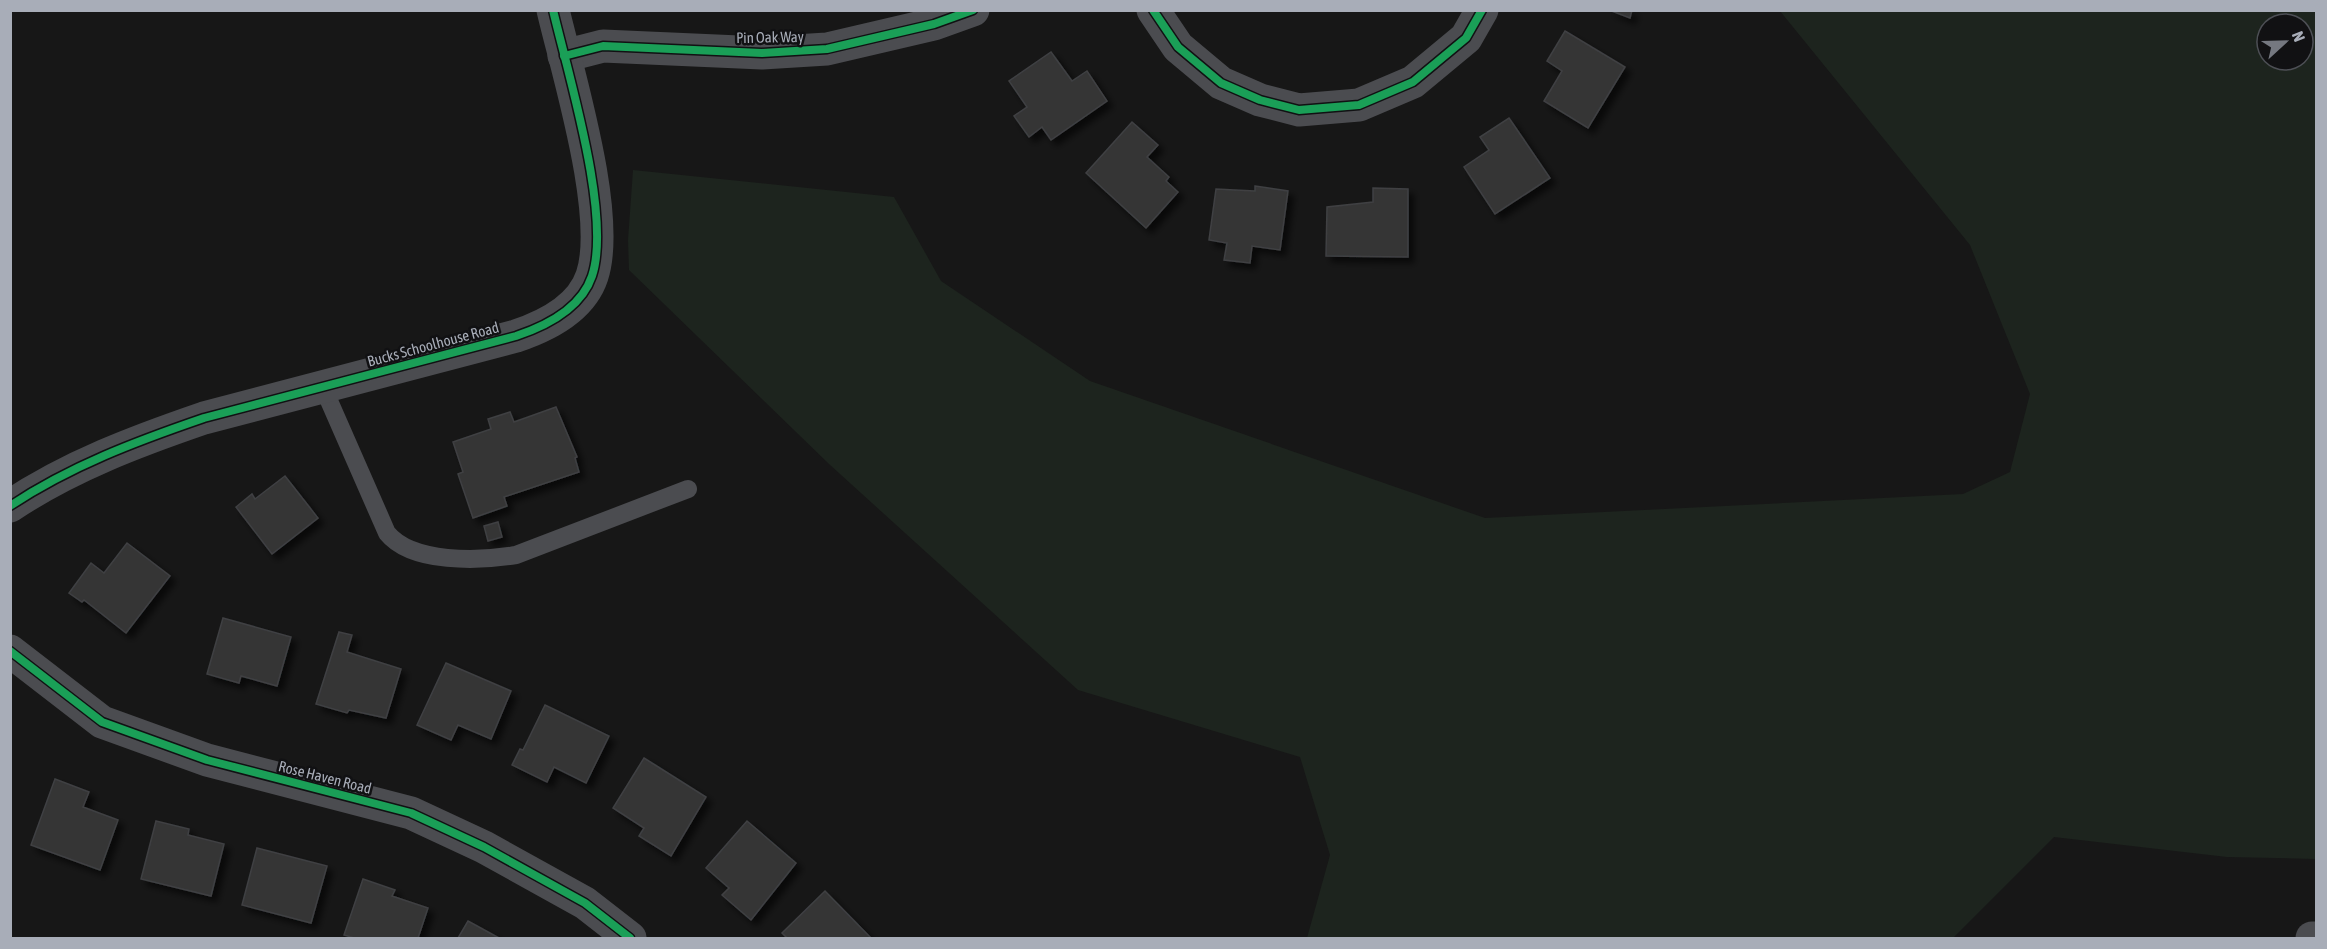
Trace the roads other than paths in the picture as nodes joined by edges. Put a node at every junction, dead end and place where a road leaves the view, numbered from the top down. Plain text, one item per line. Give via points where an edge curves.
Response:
1 (553, 10) edge
2 (973, 10) edge
3 (1153, 10) edge
4 (1482, 10) edge
5 (564, 56) junction
6 (323, 387) junction
7 (688, 489) dead end
8 (10, 506) edge
9 (10, 651) edge
10 (2316, 938) edge
11 (630, 939) edge
12 (2312, 939) edge

1 - 5 street, Bucks Schoolhouse Road
2 - 5 street, Pin Oak Way via 934,24 827,50 762,53 603,46
3 - 4 street via 1178,47 1221,83 1260,100 1299,110 1359,105 1413,82 1466,38
5 - 6 street, Bucks Schoolhouse Road via 595,203 596,257 592,277 582,295 569,309 538,329
6 - 7 lane via 387,533 395,544 418,553 489,560 516,555
6 - 8 street, Bucks Schoolhouse Road via 204,417 126,446 55,479
9 - 11 street, Rose Haven Road via 102,722 207,760 411,813 484,847 585,903
10 - 12 street

